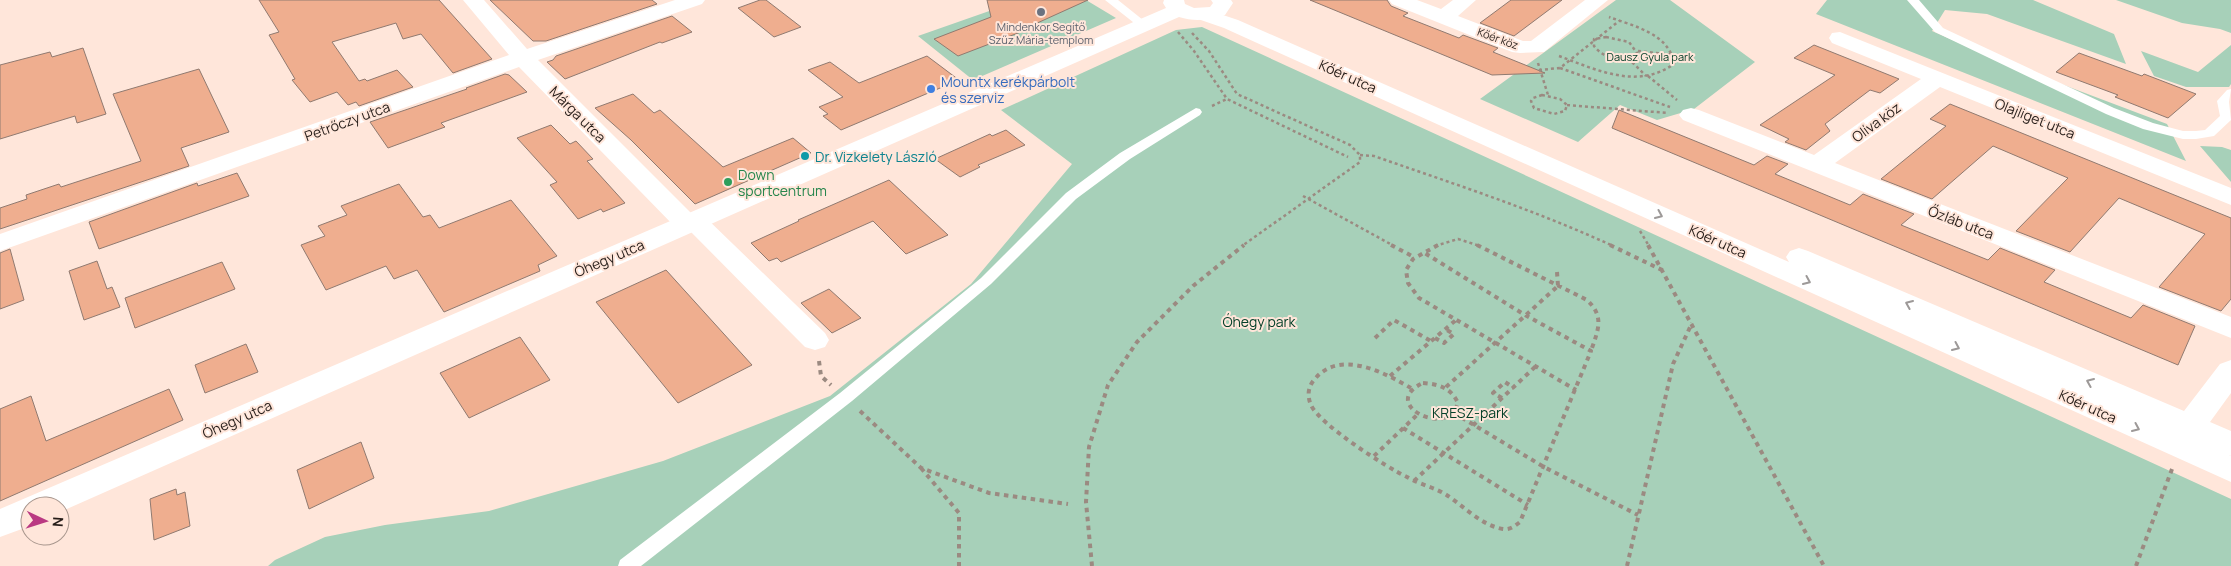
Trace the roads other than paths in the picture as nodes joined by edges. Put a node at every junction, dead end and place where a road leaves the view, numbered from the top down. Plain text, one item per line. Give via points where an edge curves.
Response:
1 (473, 0) edge
2 (695, 0) edge
3 (1110, 0) edge
4 (1400, 0) edge
5 (1466, 0) edge
6 (1913, 0) edge
7 (1222, 2) edge
8 (1593, 4) edge
9 (1205, 15) junction
10 (1167, 16) edge
11 (1444, 17) junction
12 (1840, 38) dead end
13 (523, 58) junction
14 (1936, 79) junction
15 (2231, 93) edge
16 (1196, 112) dead end
17 (1692, 115) road end
18 (1816, 165) junction
19 (2231, 197) edge
20 (691, 223) junction
21 (0, 243) edge
22 (2231, 328) edge
23 (815, 340) road end
24 (2231, 371) edge
25 (2185, 436) junction
26 (2231, 444) edge
27 (2231, 470) edge
28 (63, 496) edge
29 (20, 515) edge
30 (0, 524) edge
31 (627, 566) edge

1 - 13 street, Márga utca
2 - 13 street, Petrőczy utca
3 - 10 lane
4 - 11 street, Kőér köz
5 - 11 street
6 - 15 lane via 1939,30 2148,126 2183,136 2209,133 2228,117 2224,101
7 - 9 street via 1218,11
25 -> 7 street, Kőér utca via 1244,17
8 - 11 street, Kőér köz via 1536,47 1520,47
9 - 10 street
9 -> 25 street, Kőér utca
10 - 20 street, Óhegy utca
12 - 14 street, Olajliget utca
13 - 20 street, Márga utca
13 - 21 street, Petrőczy utca
14 - 18 street, Olíva köz
14 - 19 street, Olajliget utca
16 - 31 lane via 1125,156 1070,196 986,281 846,397
17 - 18 street, Őzláb utca
18 - 22 street, Őzláb utca
20 - 23 street, Márga utca
20 - 28 street, Óhegy utca
24 - 25 street
25 - 26 street, Kőér utca
25 - 27 street, Kőér utca
29 - 30 street

